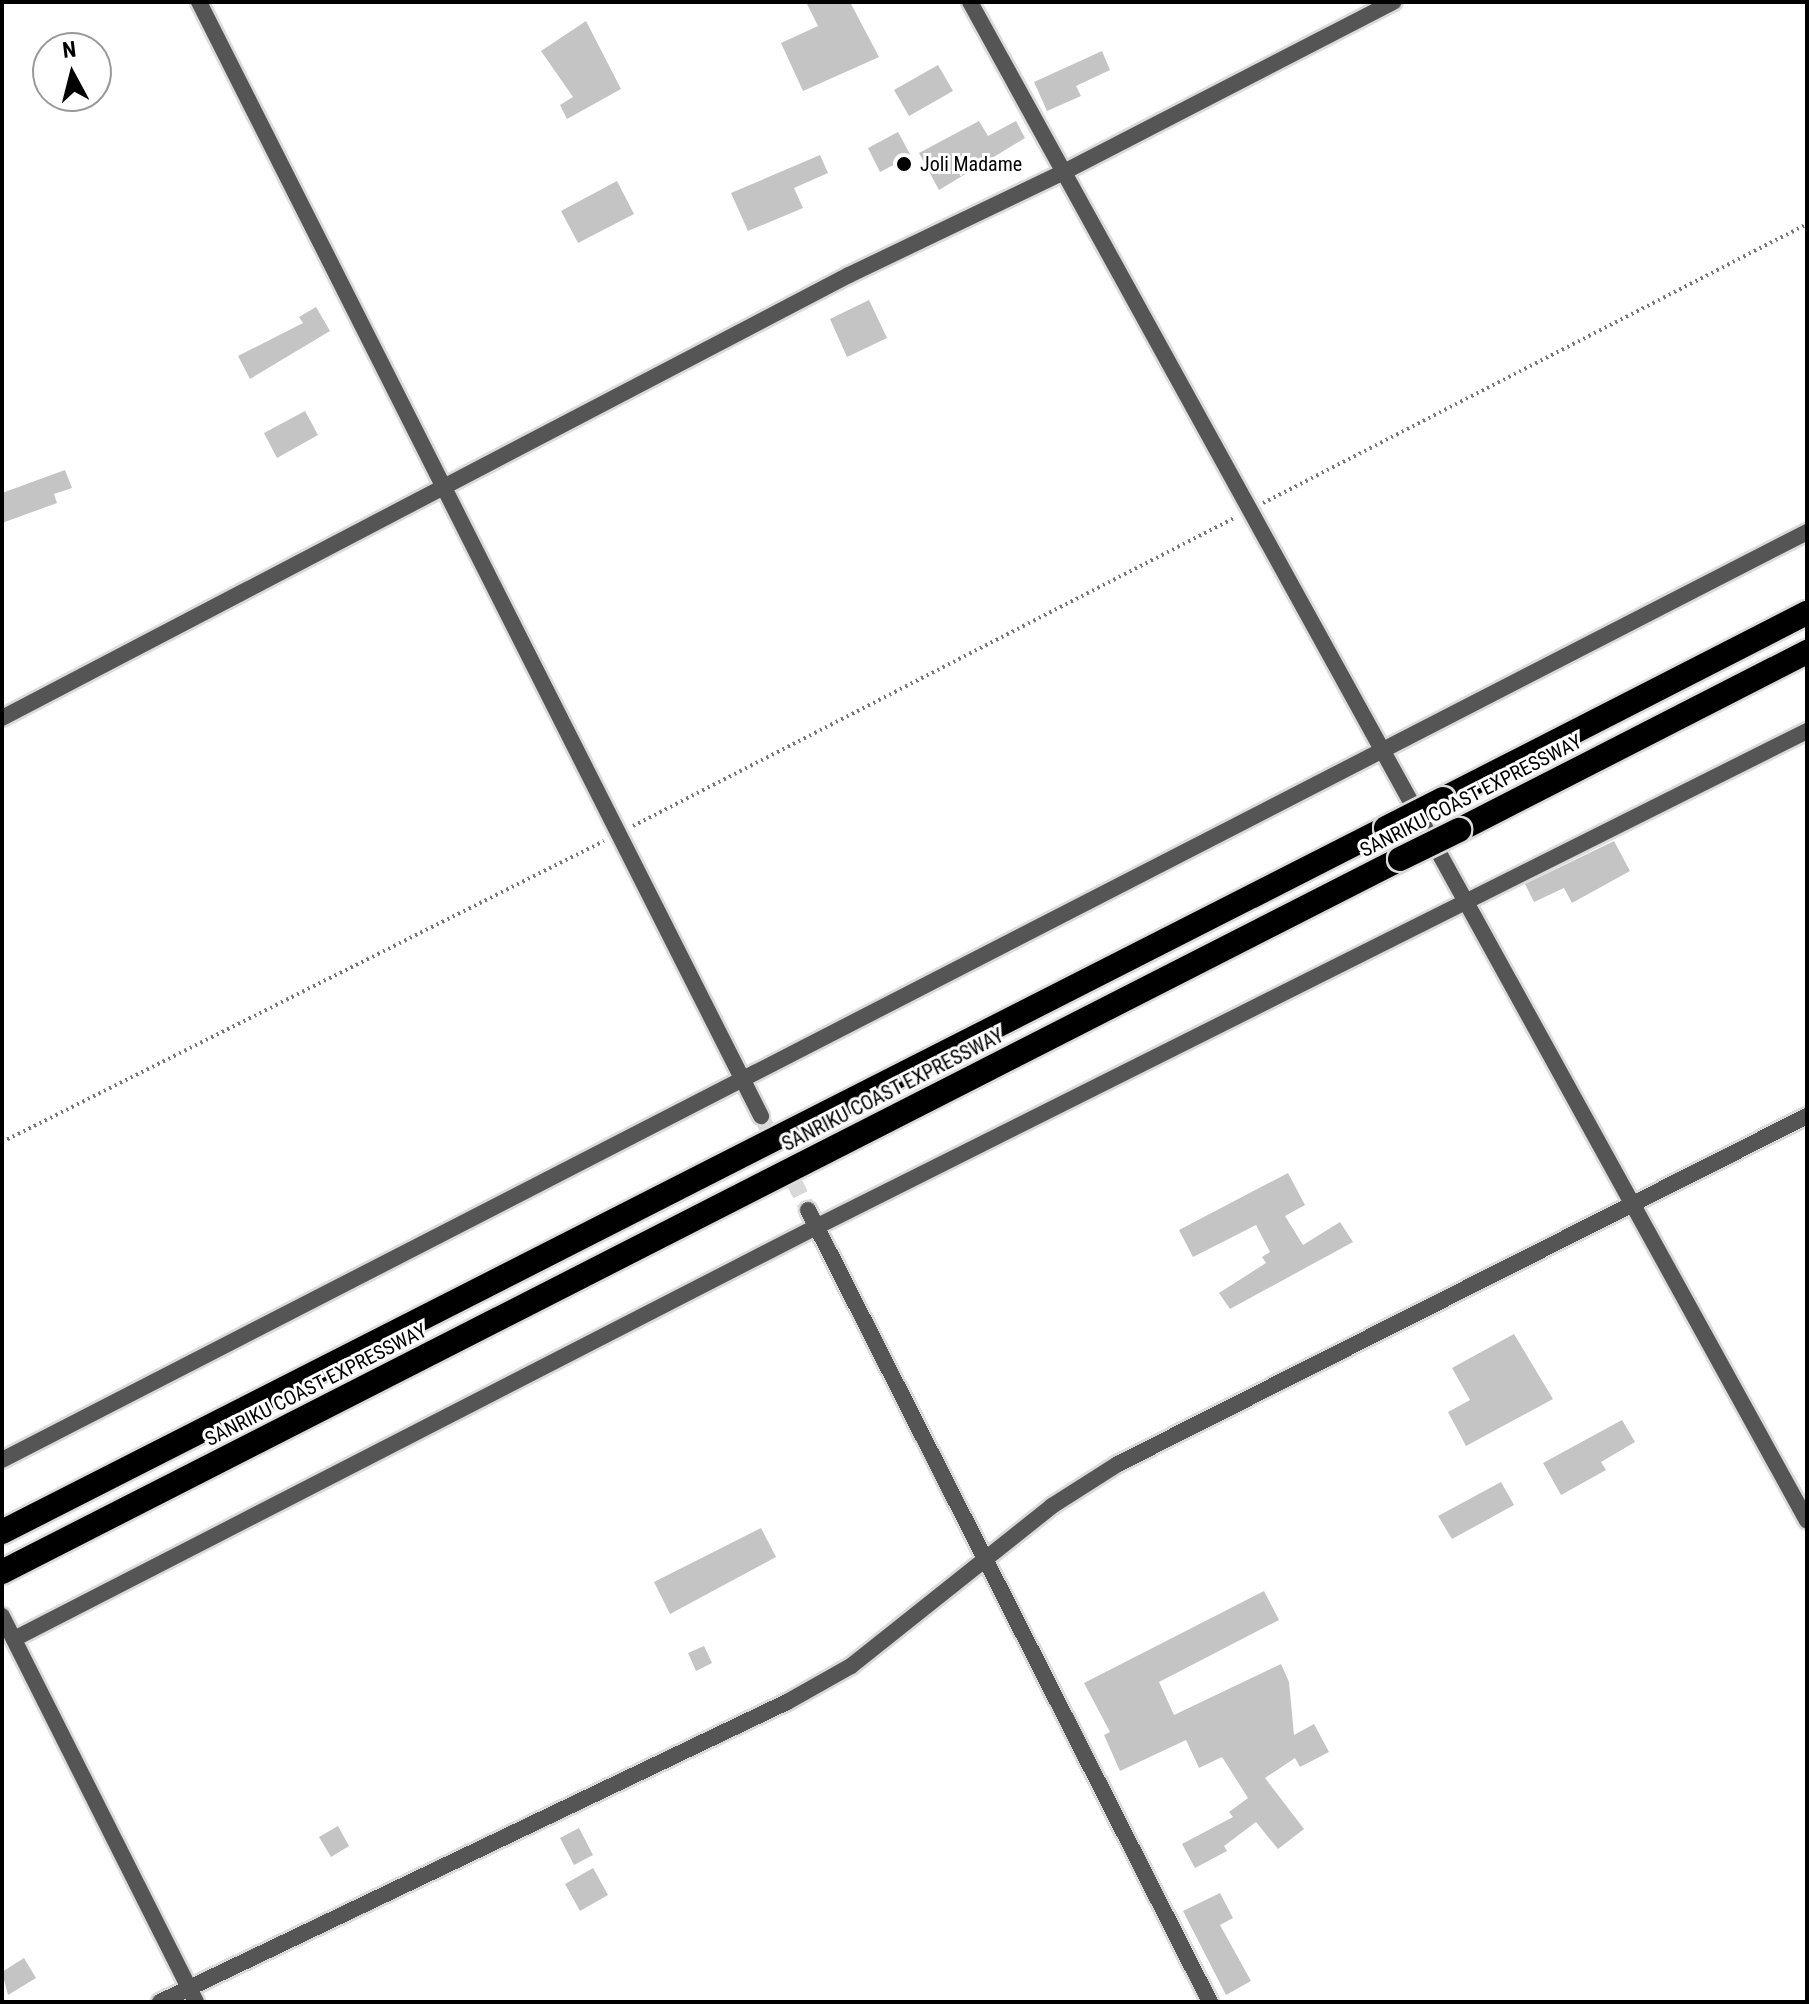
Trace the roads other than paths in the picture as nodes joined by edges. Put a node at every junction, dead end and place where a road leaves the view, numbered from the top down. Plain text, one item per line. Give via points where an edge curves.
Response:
1 (199, 2) edge
2 (970, 2) edge
3 (1393, 2) edge
4 (1062, 173) junction
5 (446, 489) junction
6 (1807, 532) edge
7 (1807, 613) edge
8 (1807, 652) edge
9 (2, 718) edge
10 (1807, 731) edge
11 (1379, 751) junction
12 (1463, 903) junction
13 (743, 1083) junction
14 (761, 1116) tunnel mouth
15 (1807, 1116) edge
16 (1631, 1205) junction
17 (808, 1210) tunnel mouth
18 (816, 1227) junction
19 (2, 1460) edge
20 (1807, 1521) edge
21 (2, 1532) edge
22 (986, 1560) junction
23 (7, 1570) edge
24 (2, 1616) edge
25 (14, 1639) junction
26 (192, 1995) edge
27 (160, 2002) edge
28 (1210, 2002) edge

1 - 5 street
2 - 4 street
3 - 4 street
4 - 5 street via 849,275
4 - 11 street
5 - 9 street
5 - 13 street
6 - 11 street
7 - 21 highway, SANRIKU COAST EXPRESSWAY, bridge
8 - 23 highway, SANRIKU COAST EXPRESSWAY, bridge
10 - 12 street
11 - 12 street
11 - 13 street
12 - 16 street
12 - 18 street
13 - 14 street
13 - 19 street
15 - 16 street
16 - 20 street
16 - 22 street via 1145,1449 1052,1506
17 - 18 street
18 - 22 street
18 - 25 street
22 - 26 street via 851,1666 787,1702
22 - 28 street
24 - 25 street
25 - 26 street
26 - 27 street

